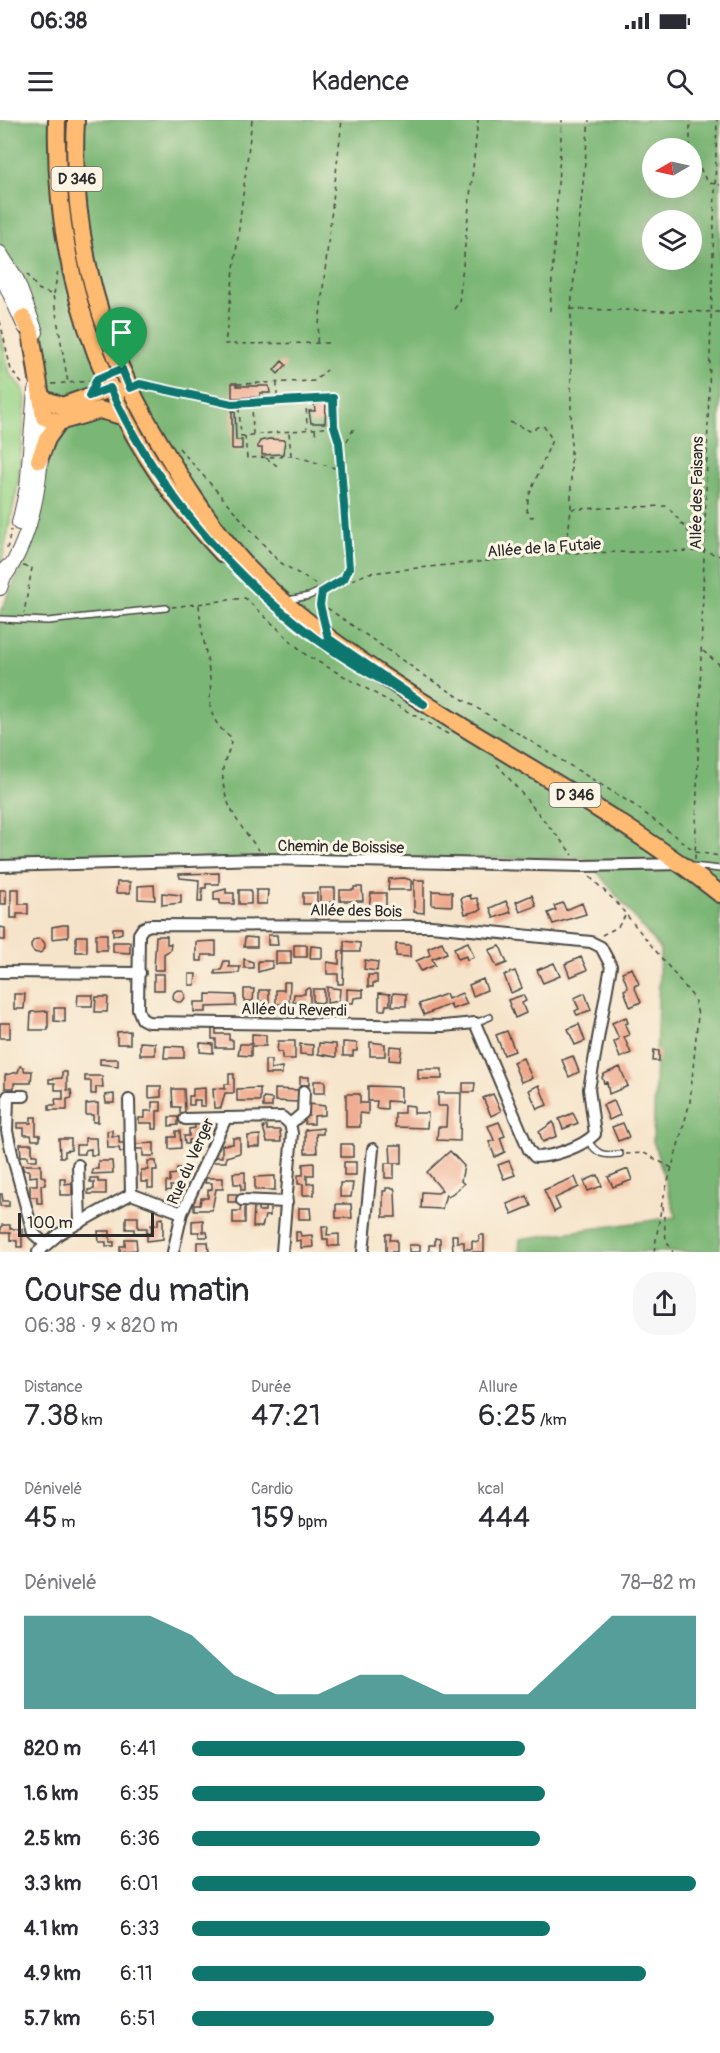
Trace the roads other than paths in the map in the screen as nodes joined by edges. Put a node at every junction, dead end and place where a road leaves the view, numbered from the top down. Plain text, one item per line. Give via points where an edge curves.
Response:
1 (57, 120) edge
2 (76, 120) edge
3 (0, 253) edge
4 (0, 272) edge
5 (23, 318) joint
6 (115, 389) junction
7 (44, 392) joint
8 (232, 404) road end
9 (47, 417) junction
10 (339, 442) road end
11 (39, 460) joint
12 (3, 582) edge
13 (336, 585) road end
14 (324, 589) road end
15 (283, 601) junction
16 (166, 608) road end
17 (0, 619) edge
18 (424, 704) junction
19 (687, 865) junction
20 (0, 866) edge
21 (720, 869) edge
22 (720, 894) edge
23 (0, 972) edge
24 (140, 974) junction
25 (490, 1017) dead end
26 (475, 1023) junction
27 (303, 1091) dead end
28 (24, 1096) dead end
29 (129, 1100) dead end
30 (226, 1118) junction
31 (185, 1119) dead end
32 (290, 1124) junction
33 (588, 1141) junction
34 (373, 1149) dead end
35 (620, 1154) road end
36 (78, 1165) dead end
37 (131, 1194) junction
38 (242, 1200) dead end
39 (287, 1202) junction
40 (182, 1213) junction
41 (80, 1222) junction
42 (42, 1248) edge
43 (173, 1252) edge
44 (282, 1252) edge
45 (363, 1252) edge

1 - 6 main road, D 346 via 57,184 66,254 75,294
2 - 6 main road, D 346 via 83,237
3 - 7 street via 30,309
4 - 5 street
5 - 9 main road via 33,341
6 - 8 lane via 140,384
6 - 9 main road via 89,396
6 - 9 main road via 100,410
6 - 15 main road, D 346 via 217,531
6 - 18 main road, D 346 via 162,481 204,534 263,595 316,639
7 - 9 main road
9 - 11 main road via 47,439
9 - 12 street
10 - 13 lane via 349,568
11 - 12 street via 24,542
14 - 15 lane
15 - 18 main road, D 346 via 328,638
16 - 17 lane via 48,621
18 - 19 main road, D 346
19 - 20 street, Chemin de Boissise via 267,860
19 - 21 lane
19 - 22 main road, D 346
23 - 24 street
24 - 26 street, Allée du Reverdi via 138,1009 148,1022 443,1026
24 - 33 street, Allée des Bois via 140,934 150,925 431,926 591,942 609,958 610,974 589,1089 595,1134
25 - 26 lane, Allée du Reverdi
26 - 33 street via 528,1150 535,1157 545,1157
27 - 32 street via 303,1113
28 - 42 street via 8,1096 7,1131 33,1233
29 - 37 street
30 - 31 street, Rue du Verger
30 - 32 street, Rue du Verger via 282,1117
30 - 40 street, Rue du Verger
32 - 39 street
33 - 35 lane via 603,1156
34 - 45 street
36 - 41 street
37 - 40 street
37 - 41 street
38 - 39 street
39 - 44 street
40 - 43 street, Rue du Verger
41 - 42 street

